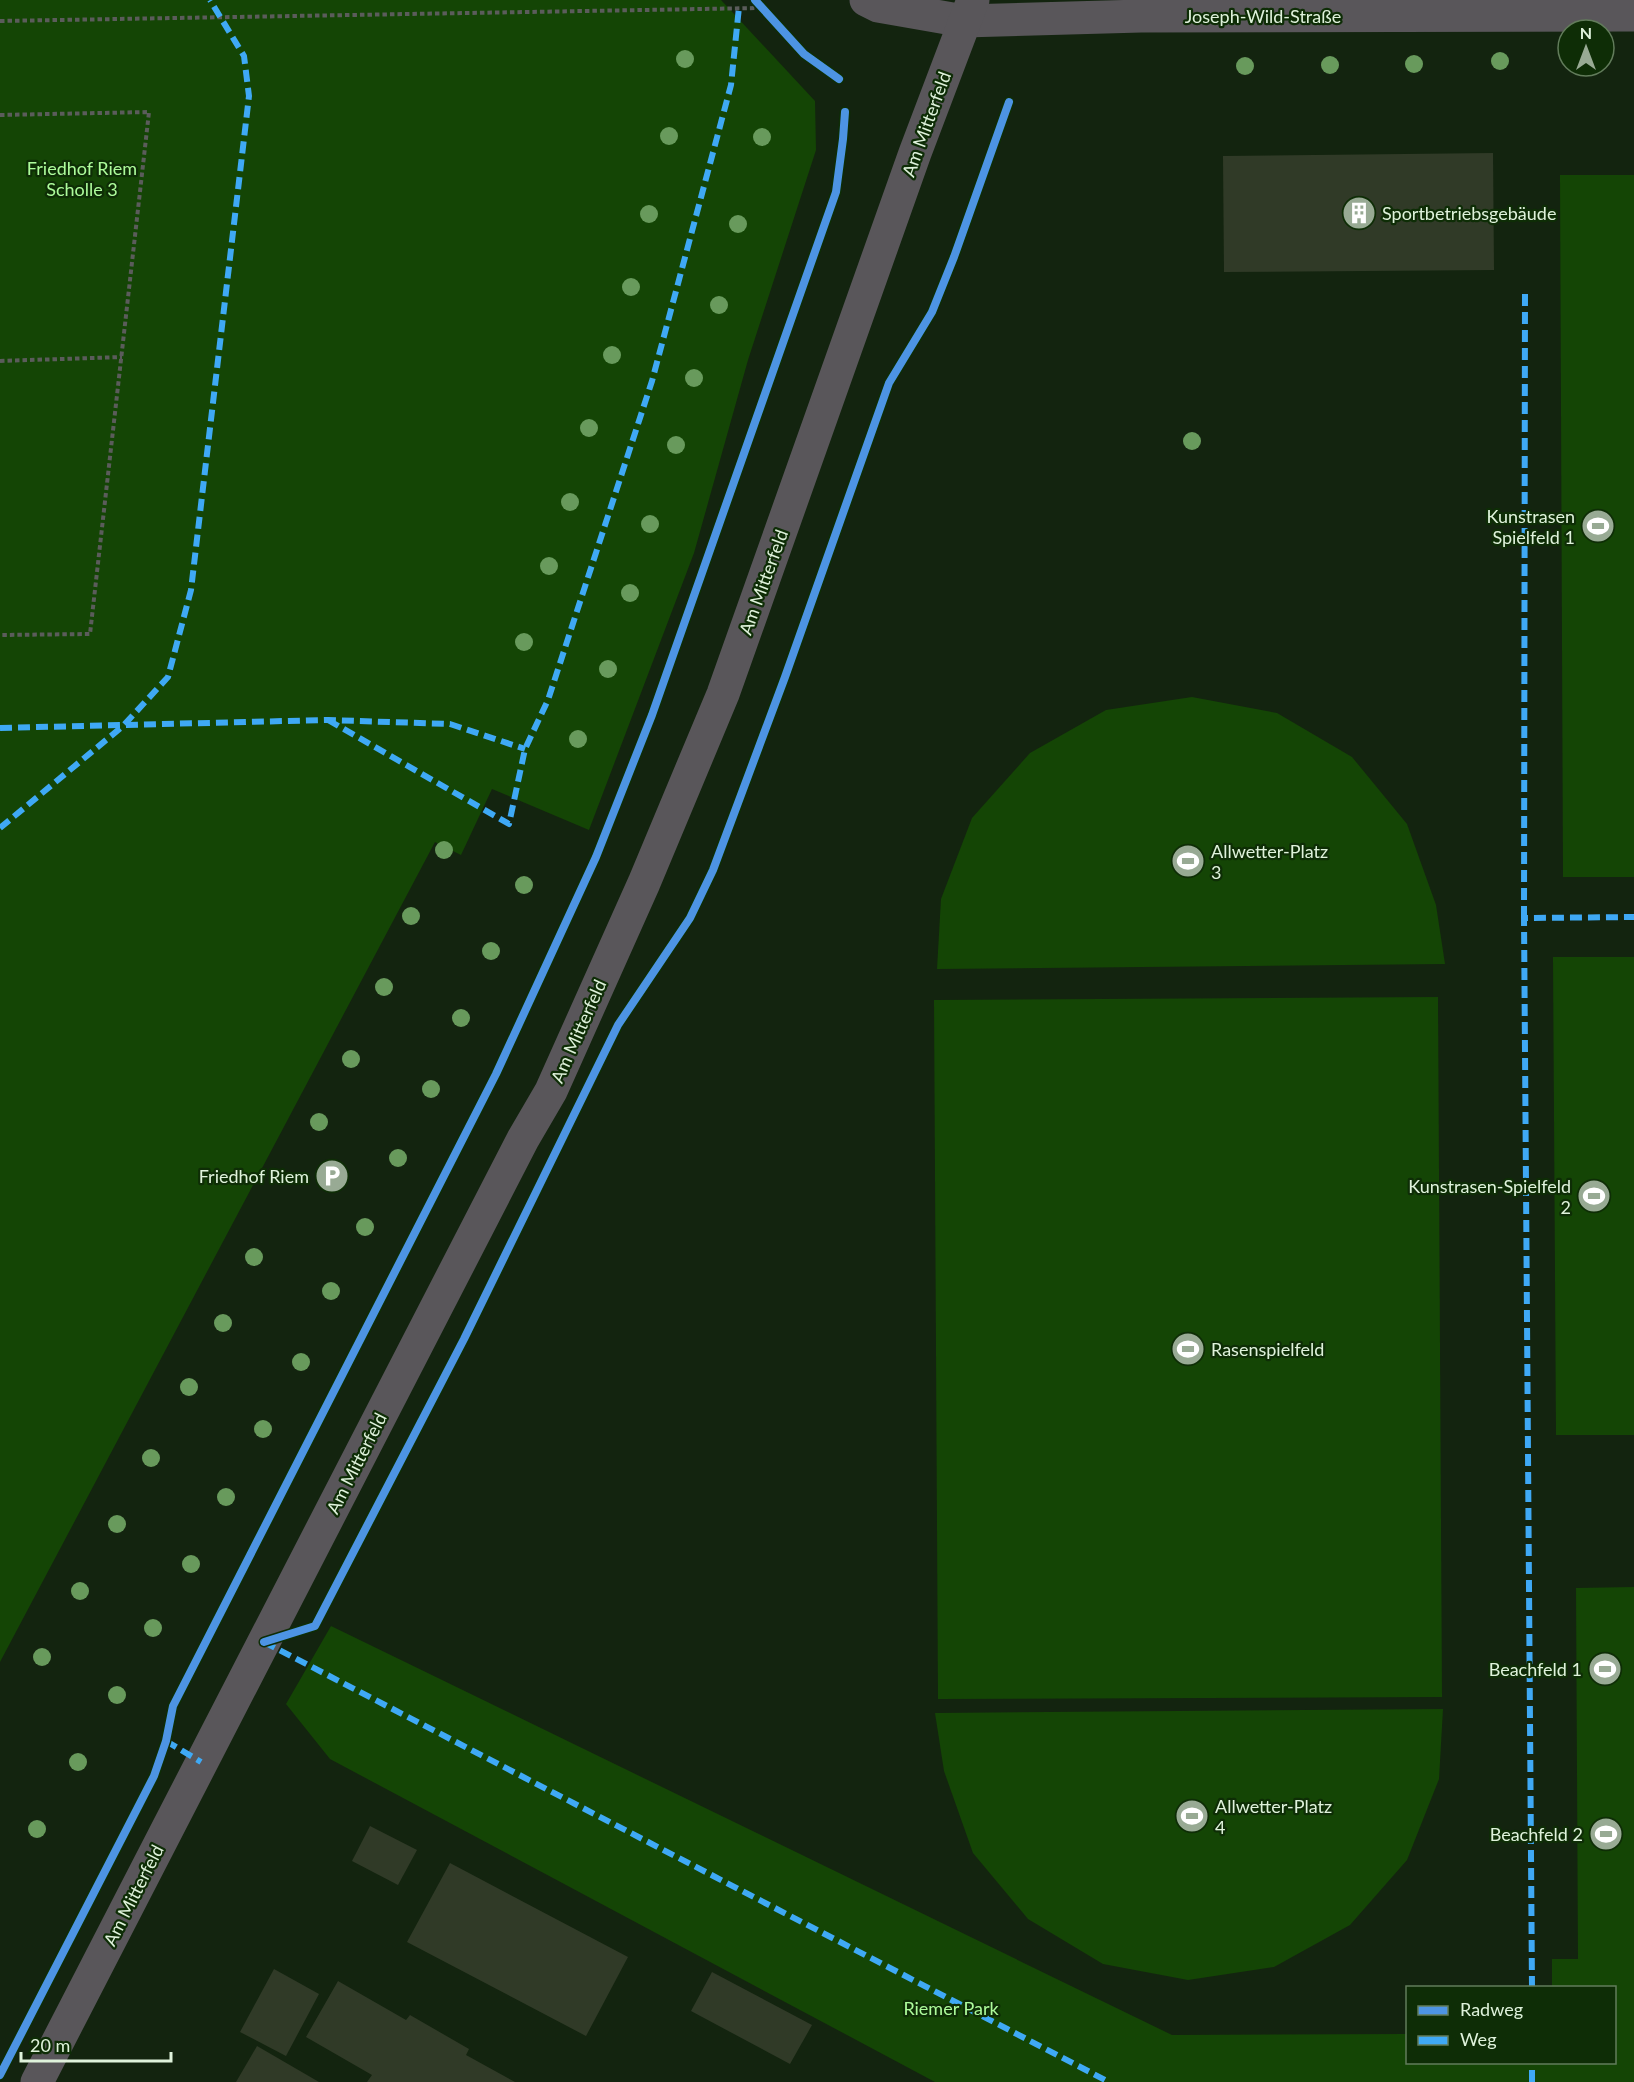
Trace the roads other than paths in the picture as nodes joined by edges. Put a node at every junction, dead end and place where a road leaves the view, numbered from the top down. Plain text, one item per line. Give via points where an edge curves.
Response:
1 (866, 0) edge
2 (969, 11) edge
3 (1634, 15) edge
4 (38, 2082) edge

1 - 2 street via 878,6
2 - 3 street, Joseph-Wild-Straße via 1141,16
2 - 4 street, Am Mitterfeld via 723,694 551,1091

